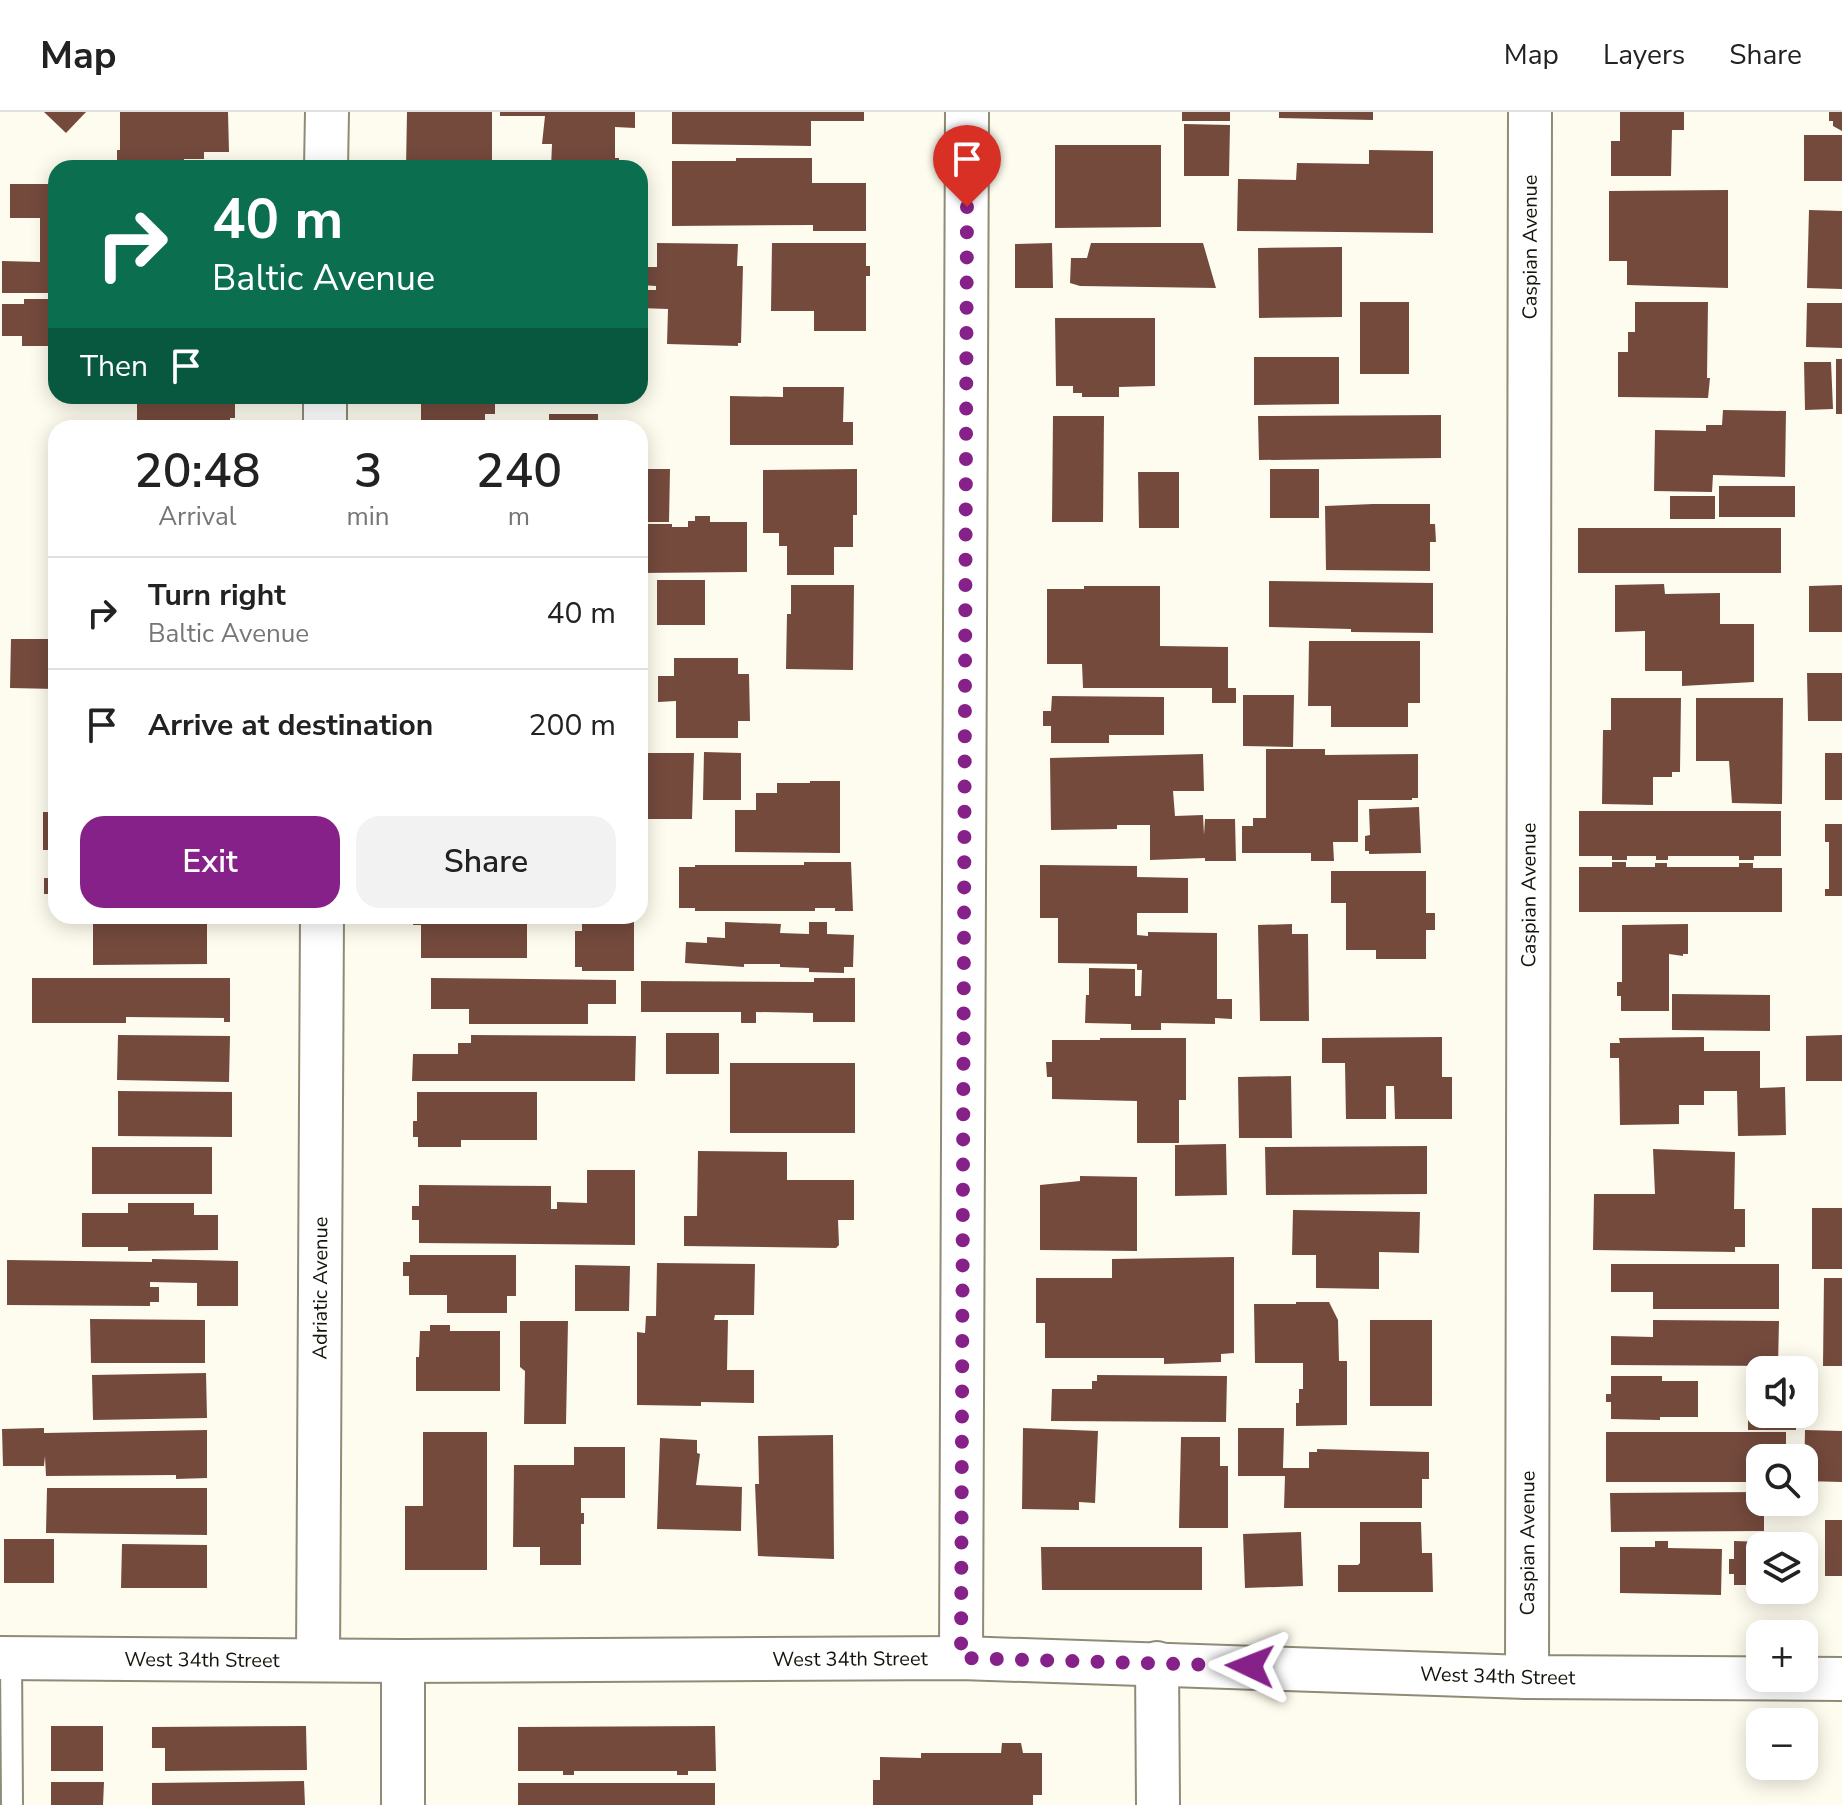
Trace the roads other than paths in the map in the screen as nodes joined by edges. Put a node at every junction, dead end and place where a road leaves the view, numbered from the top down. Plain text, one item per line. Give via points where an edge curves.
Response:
1 (327, 112) edge
2 (967, 112) edge
3 (1530, 112) edge
4 (326, 160) edge
5 (322, 924) edge
6 (6, 1658) edge
7 (961, 1658) junction
8 (318, 1660) junction
9 (403, 1661) junction
10 (1157, 1663) junction
11 (1527, 1677) junction
12 (1842, 1679) edge
13 (12, 1805) edge
14 (403, 1805) edge
15 (1158, 1805) edge

1 - 4 street
2 - 7 street
3 - 11 street, Caspian Avenue
5 - 8 street, Adriatic Avenue
6 - 8 street, West 34th Street
6 - 13 lane
7 - 9 street, West 34th Street
7 - 10 street, West 34th Street
8 - 9 street, West 34th Street
9 - 14 street
10 - 11 street, West 34th Street
10 - 15 street
11 - 12 street, West 34th Street

